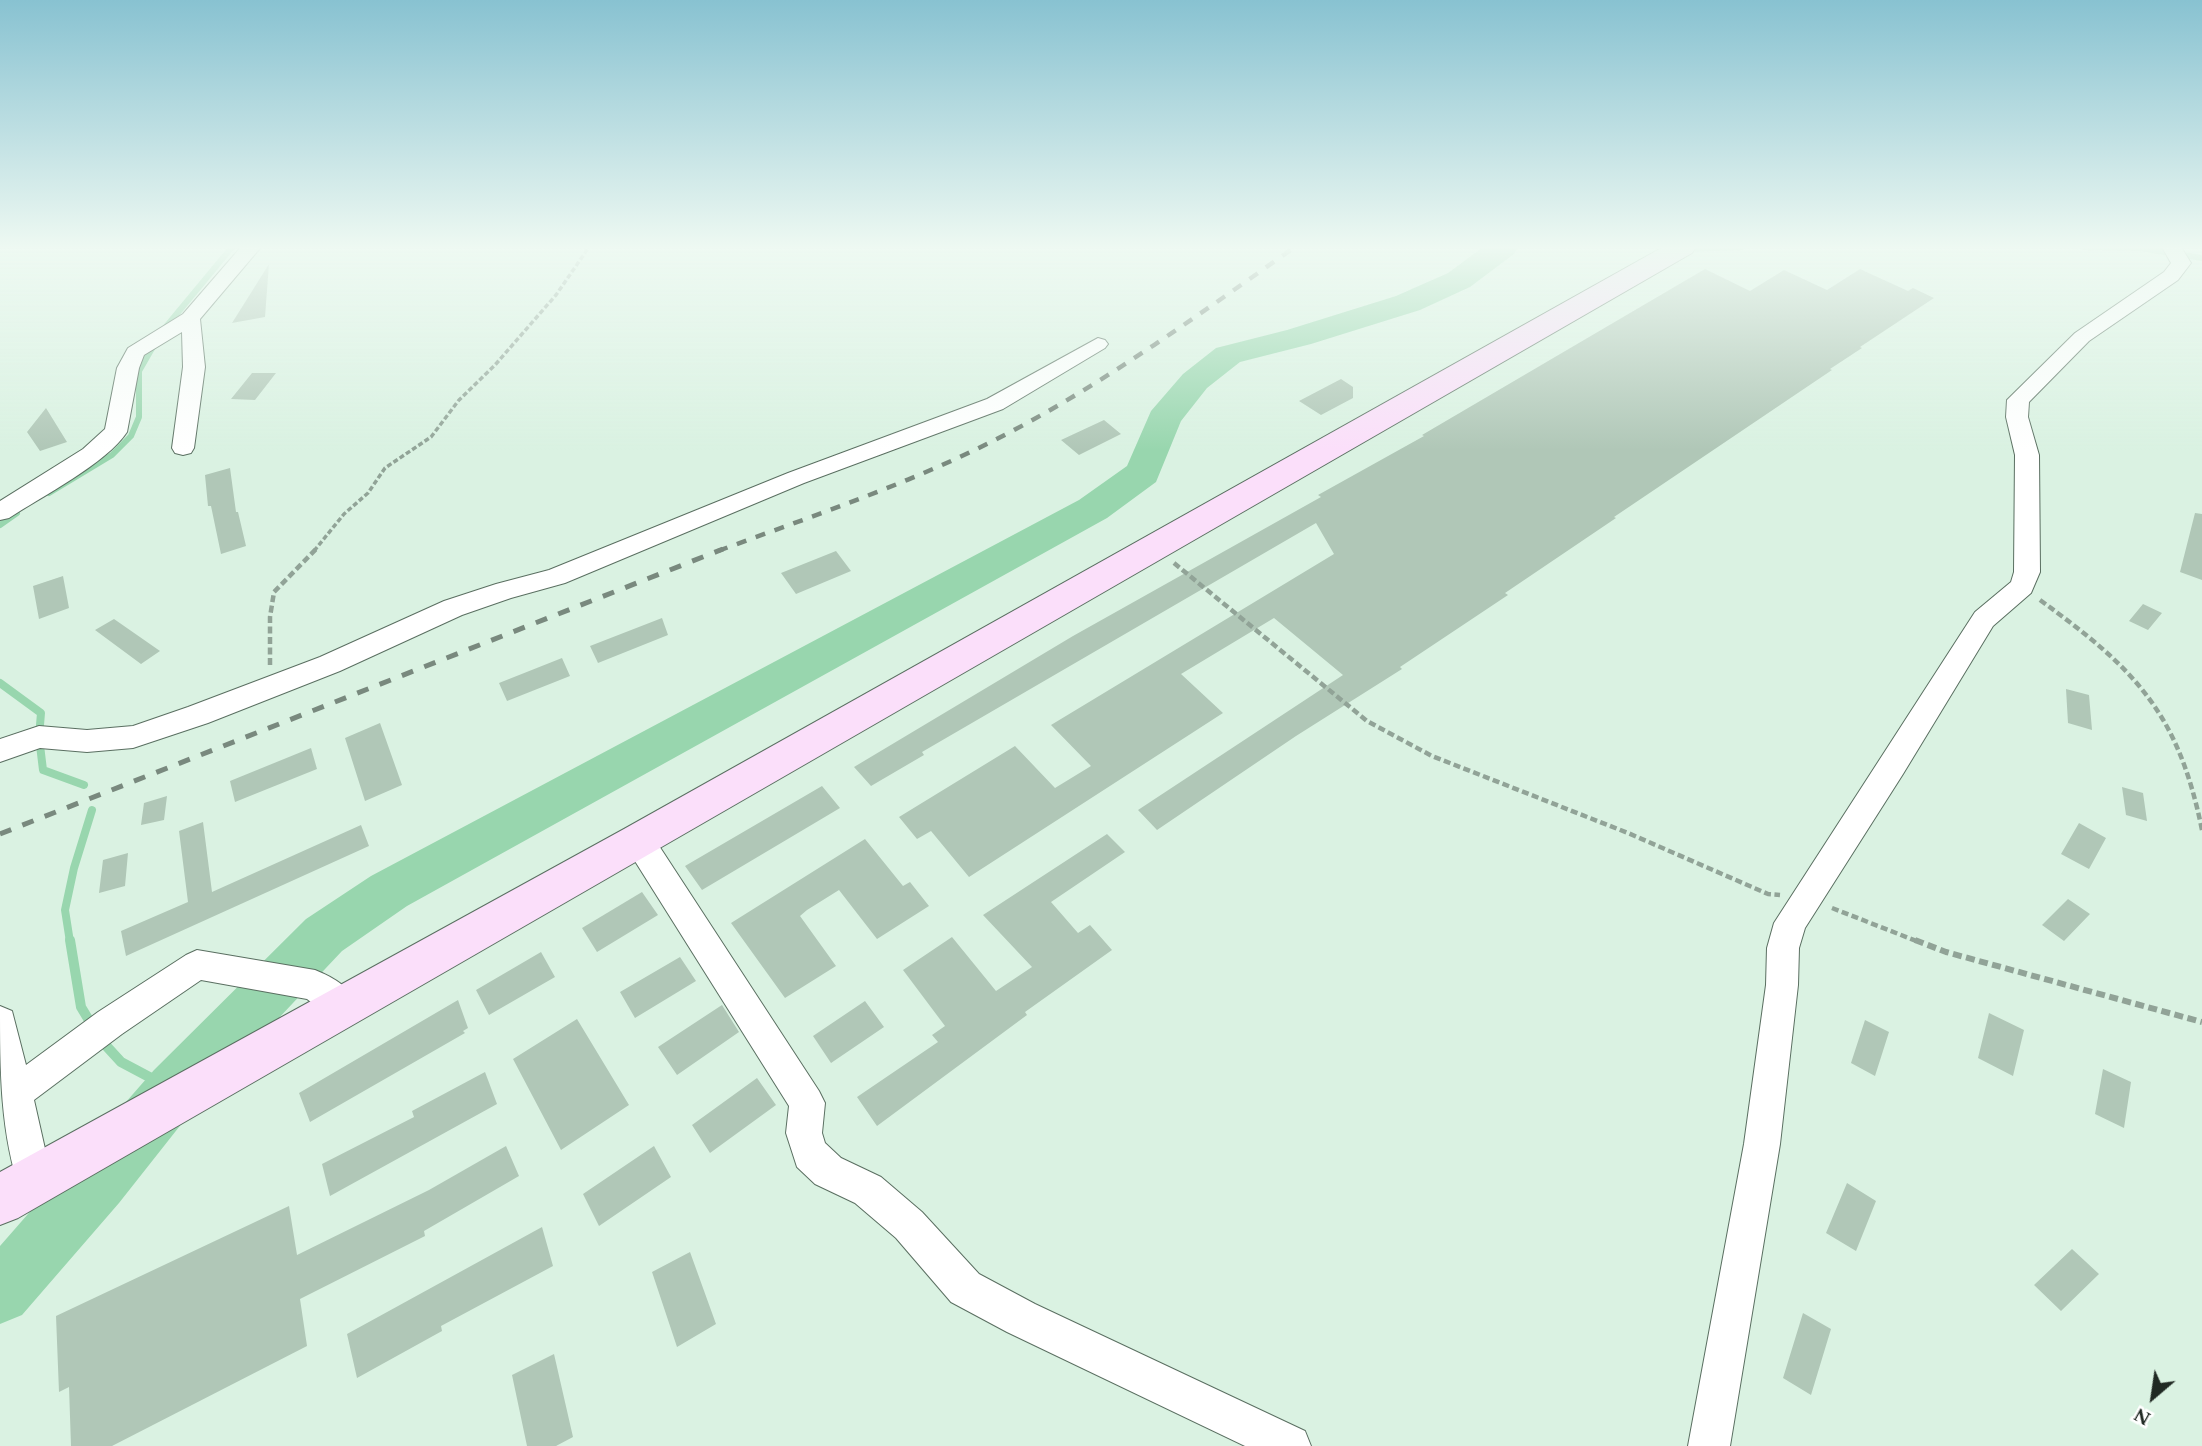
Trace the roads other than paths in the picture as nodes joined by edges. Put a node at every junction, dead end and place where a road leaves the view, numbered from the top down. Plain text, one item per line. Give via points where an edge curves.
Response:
1 (193, 314) edge
2 (1565, 314) edge
3 (2115, 314) edge
4 (190, 318) junction
5 (1098, 344) dead end
6 (183, 448) dead end
7 (0, 512) edge
8 (0, 751) edge
9 (639, 841) junction
10 (345, 1008) junction
11 (0, 1022) edge
12 (16, 1093) junction
13 (17, 1190) edge
14 (1290, 1446) edge
15 (1709, 1446) edge

1 - 4 street
2 - 9 street
3 - 15 street via 2082,337 2018,400 2017,417 2027,455 2027,572 2022,587 1984,619 1790,923 1783,948 1762,1144
4 - 6 street via 195,370
4 - 7 street via 135,352 116,432 91,454
5 - 8 street via 995,404 796,478 556,578 453,608 274,687 133,737 87,741 39,737
9 - 10 street
9 - 14 street via 807,1103 804,1133 810,1154 828,1171 868,1190 909,1225 965,1288
10 - 12 street via 314,985 197,965
10 - 13 street
11 - 12 street
12 - 13 street

